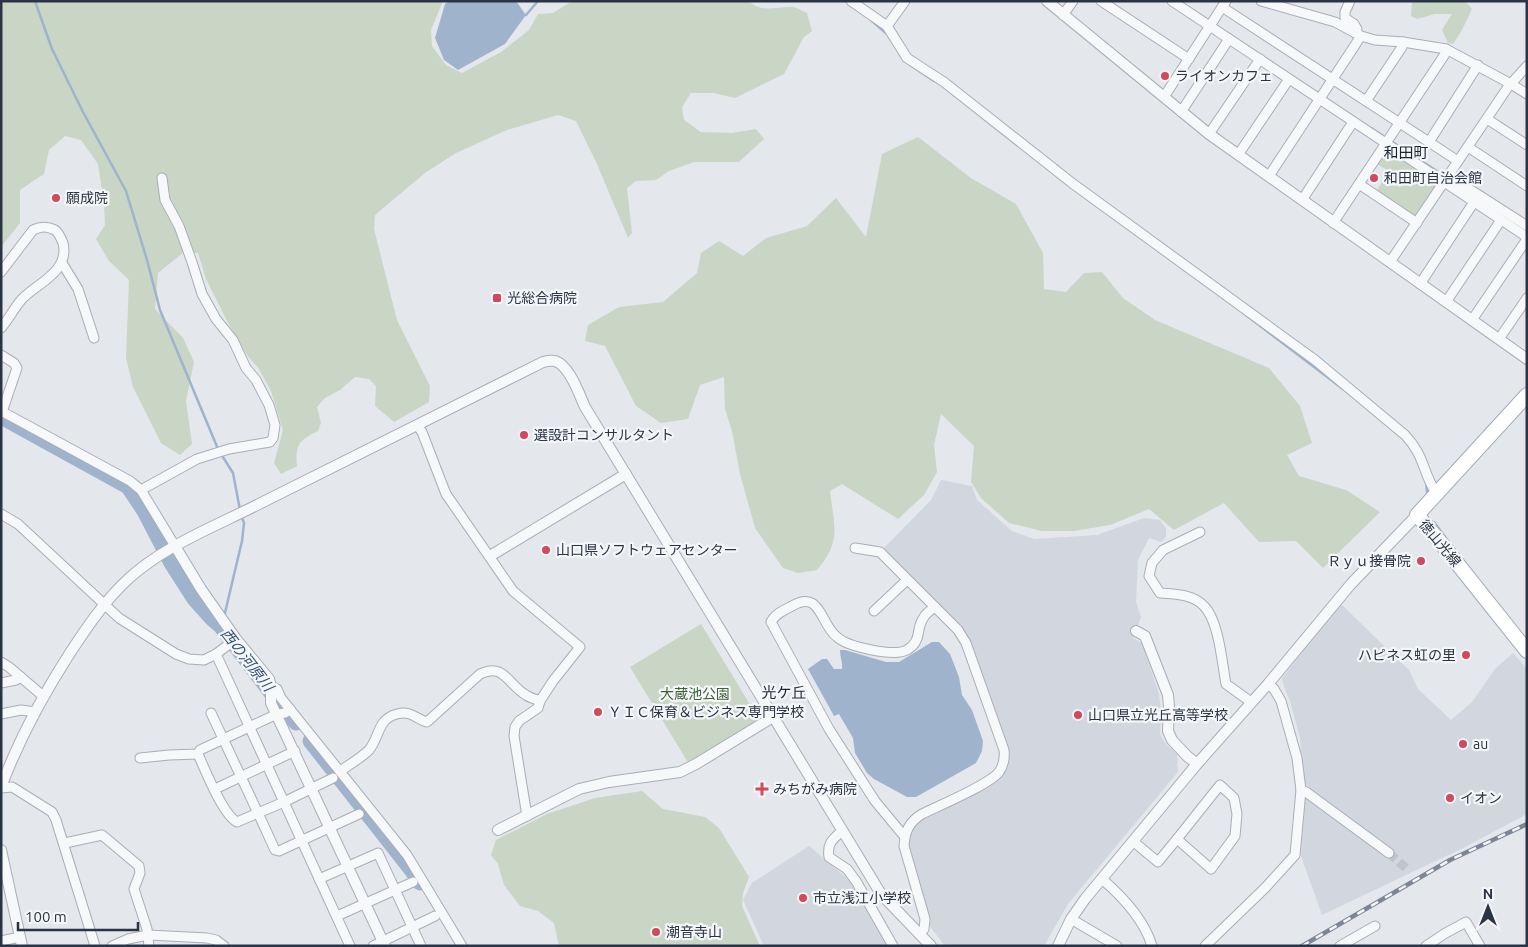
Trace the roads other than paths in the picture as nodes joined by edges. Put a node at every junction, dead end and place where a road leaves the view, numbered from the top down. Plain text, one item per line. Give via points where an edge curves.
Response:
1 (851, 1) edge
2 (905, 1) edge
3 (1047, 1) edge
4 (1073, 1) edge
5 (1101, 1) edge
6 (1172, 1) edge
7 (1261, 1) edge
8 (1350, 1) edge
9 (1224, 4) edge
10 (1063, 15) junction
11 (887, 26) junction
12 (1210, 27) junction
13 (1358, 34) junction
14 (1229, 39) junction
15 (1403, 42) junction
16 (1446, 49) junction
17 (1189, 59) junction
18 (1260, 59) junction
19 (1478, 65) junction
20 (1527, 66) edge
21 (1289, 79) junction
22 (1333, 80) junction
23 (1511, 84) junction
24 (1527, 94) edge
25 (1164, 97) junction
26 (1319, 99) junction
27 (1366, 101) junction
28 (1181, 112) junction
29 (1487, 119) junction
30 (1352, 122) junction
31 (1400, 123) junction
32 (1209, 134) junction
33 (1428, 142) junction
34 (1386, 144) junction
35 (1527, 145) edge
36 (1468, 147) junction
37 (1238, 155) junction
38 (1458, 161) junction
39 (1269, 176) junction
40 (162, 178) dead end
41 (1447, 180) junction
42 (1359, 184) junction
43 (1527, 186) edge
44 (1302, 200) junction
45 (1474, 202) junction
46 (1501, 220) junction
47 (1333, 223) junction
48 (1417, 223) junction
49 (1527, 226) edge
50 (1527, 238) edge
51 (1390, 262) junction
52 (62, 263) junction
53 (1, 272) edge
54 (1420, 284) junction
55 (1527, 298) edge
56 (1446, 302) junction
57 (1472, 320) junction
58 (1, 328) edge
59 (94, 338) dead end
60 (1499, 340) junction
61 (1, 355) edge
62 (1527, 358) edge
63 (1527, 395) edge
64 (2, 411) edge
65 (417, 425) junction
66 (626, 474) junction
67 (141, 490) junction
68 (1436, 493) junction
69 (1, 514) edge
70 (1416, 515) junction
71 (1200, 532) dead end
72 (175, 546) junction
73 (855, 548) dead end
74 (490, 556) junction
75 (908, 580) junction
76 (104, 604) junction
77 (935, 607) junction
78 (874, 611) dead end
79 (1136, 631) dead end
80 (236, 639) junction
81 (1527, 651) edge
82 (216, 654) junction
83 (1, 662) edge
84 (21, 677) junction
85 (1, 683) edge
86 (1268, 684) junction
87 (43, 696) junction
88 (540, 701) junction
89 (1251, 702) junction
90 (35, 712) junction
91 (285, 712) junction
92 (211, 713) dead end
93 (1, 714) edge
94 (772, 717) junction
95 (249, 727) junction
96 (223, 740) junction
97 (294, 751) junction
98 (198, 754) junction
99 (140, 758) dead end
100 (266, 764) junction
101 (1197, 764) junction
102 (337, 775) junction
103 (241, 776) junction
104 (1, 787) edge
105 (312, 788) junction
106 (214, 789) junction
107 (1301, 790) junction
108 (284, 802) junction
109 (258, 813) junction
110 (359, 814) dead end
111 (527, 816) junction
112 (330, 827) junction
113 (498, 830) dead end
114 (842, 831) junction
115 (904, 836) junction
116 (1177, 839) junction
117 (302, 841) junction
118 (1134, 842) junction
119 (64, 844) junction
120 (1, 850) edge
121 (1389, 853) tunnel mouth
122 (348, 866) junction
123 (319, 878) junction
124 (1102, 879) junction
125 (413, 882) dead end
126 (394, 890) junction
127 (366, 904) junction
128 (337, 916) junction
129 (435, 916) dead end
130 (1071, 919) junction
131 (1375, 926) dead end
132 (413, 928) junction
133 (919, 934) junction
134 (148, 935) junction
135 (1, 940) edge
136 (21, 941) edge
137 (384, 943) edge
138 (1350, 943) edge
139 (95, 946) edge
140 (112, 946) edge
141 (149, 946) edge
142 (224, 946) edge
143 (350, 946) edge
144 (373, 946) edge
145 (421, 946) edge
146 (462, 946) edge
147 (893, 946) edge
148 (931, 946) edge
149 (1058, 946) edge
150 (1117, 946) edge
151 (1152, 946) edge
152 (1205, 946) edge
153 (1340, 946) edge
154 (1426, 946) edge
155 (1480, 946) edge

1 - 11 street
2 - 11 street
3 - 10 street
4 - 10 street
5 - 17 street
6 - 12 street
7 - 13 street via 1336,22
8 - 13 street via 1345,18 1354,24
9 - 12 street
9 - 22 street
10 - 25 street
11 - 68 street via 907,58 944,82 1072,183 1315,360 1405,434 1416,445
12 - 14 street
12 - 17 street
13 - 15 street via 1375,40
13 - 22 street
14 - 18 street
14 - 28 street
15 - 16 street
15 - 27 street
16 - 19 street
16 - 31 street
17 - 25 street
18 - 21 street
18 - 32 street
19 - 23 street
19 - 33 street
20 - 23 street
21 - 26 street
21 - 37 street
22 - 26 street
22 - 27 street
23 - 24 street
23 - 29 street
25 - 28 street
26 - 30 street
26 - 39 street
27 - 31 street
28 - 32 street
29 - 35 street
29 - 36 street
30 - 34 street
30 - 44 street
31 - 33 street
31 - 34 street
32 - 37 street
33 - 38 street
34 - 41 street
34 - 42 street
36 - 38 street
36 - 43 street
37 - 39 street
38 - 41 street
39 - 44 street
40 - 67 street via 165,200 179,226 202,294 256,380 275,425 270,442 197,459
41 - 45 street
41 - 48 street
41 - 49 street
42 - 47 street
42 - 48 street
44 - 47 street
45 - 46 street
45 - 54 street
46 - 50 street
46 - 56 street
47 - 51 street
48 - 51 street
50 - 57 street
51 - 54 street
52 - 53 street via 63,244 58,232 40,227 33,230
52 - 58 street via 22,300
52 - 59 street via 78,289
54 - 56 street
55 - 60 street
56 - 57 street
57 - 60 street
60 - 62 street
61 - 64 street via 17,368
63 - 68 main road, 徳山光線
64 - 67 street
65 - 66 street via 543,362 553,360 566,369
65 - 72 street
65 - 74 street via 446,494
66 - 74 street
66 - 94 street
67 - 72 street
68 - 70 main road, 徳山光線
69 - 76 street via 18,524
70 - 81 main road, 徳山光線
70 - 86 street via 1351,584
71 - 89 street via 1163,550 1152,563 1150,576 1160,593 1184,595 1204,605 1215,625 1226,684
72 - 76 street via 151,560
72 - 80 street
73 - 75 street via 880,552
74 - 88 street via 513,591 580,647
75 - 77 street
75 - 78 street
76 - 82 street via 119,618 176,654 204,660
76 - 87 street
77 - 115 street via 966,643 1005,759 1003,767 992,779 913,819
77 - 115 street via 924,616 915,643 899,653 845,642 832,632 817,606 809,601 799,601 774,616 771,622 828,729 875,801
79 - 101 street via 1145,636 1168,695 1168,731 1172,740
80 - 82 street
80 - 91 street via 269,679 271,703
82 - 95 street
83 - 84 street
84 - 85 street
84 - 87 street
86 - 89 street
86 - 107 street via 1281,701 1295,745
87 - 90 street
88 - 102 street via 526,695 502,673 487,671 427,722 414,714 398,713 387,719 379,727 368,750
88 - 111 street via 538,708 515,727
89 - 101 street
90 - 93 street via 21,710
90 - 104 street
91 - 95 street
91 - 97 street
91 - 102 street
92 - 96 street
94 - 111 street via 680,772 579,789
94 - 114 street
95 - 96 street
95 - 100 street
96 - 98 street via 200,750
96 - 103 street
97 - 100 street
97 - 105 street
98 - 99 street
98 - 106 street
100 - 103 street
100 - 108 street
101 - 118 street
102 - 105 street
102 - 146 street via 416,869
103 - 106 street
103 - 109 street
104 - 119 street via 12,787 52,812
105 - 108 street
105 - 112 street
106 - 109 street via 233,820 237,822
107 - 121 street
107 - 152 street via 1295,856
108 - 109 street
108 - 117 street
109 - 117 street via 275,850
110 - 112 street
111 - 113 street
112 - 117 street
112 - 122 street
114 - 133 street via 881,894
114 - 147 street via 832,840 828,848 829,857 856,881
115 - 133 street via 925,918 924,929
116 - 116 street via 1220,784 1234,798 1237,814 1235,836 1211,868
116 - 118 street via 1158,862
117 - 123 street
118 - 124 street
119 - 134 street via 102,835 139,866 140,874 134,889
119 - 139 street
120 - 136 street
122 - 123 street
122 - 126 street via 378,852
122 - 127 street
123 - 128 street
124 - 130 street
124 - 151 street via 1136,913
125 - 126 street
126 - 127 street
126 - 132 street
127 - 128 street
127 - 137 street
128 - 143 street
129 - 132 street
130 - 149 street
130 - 150 street
131 - 138 street
132 - 137 street
132 - 145 street
133 - 148 street
134 - 140 street
134 - 141 street
134 - 142 street via 207,938
135 - 136 street
137 - 144 street
138 - 153 street
154 - 155 street via 1466,922

